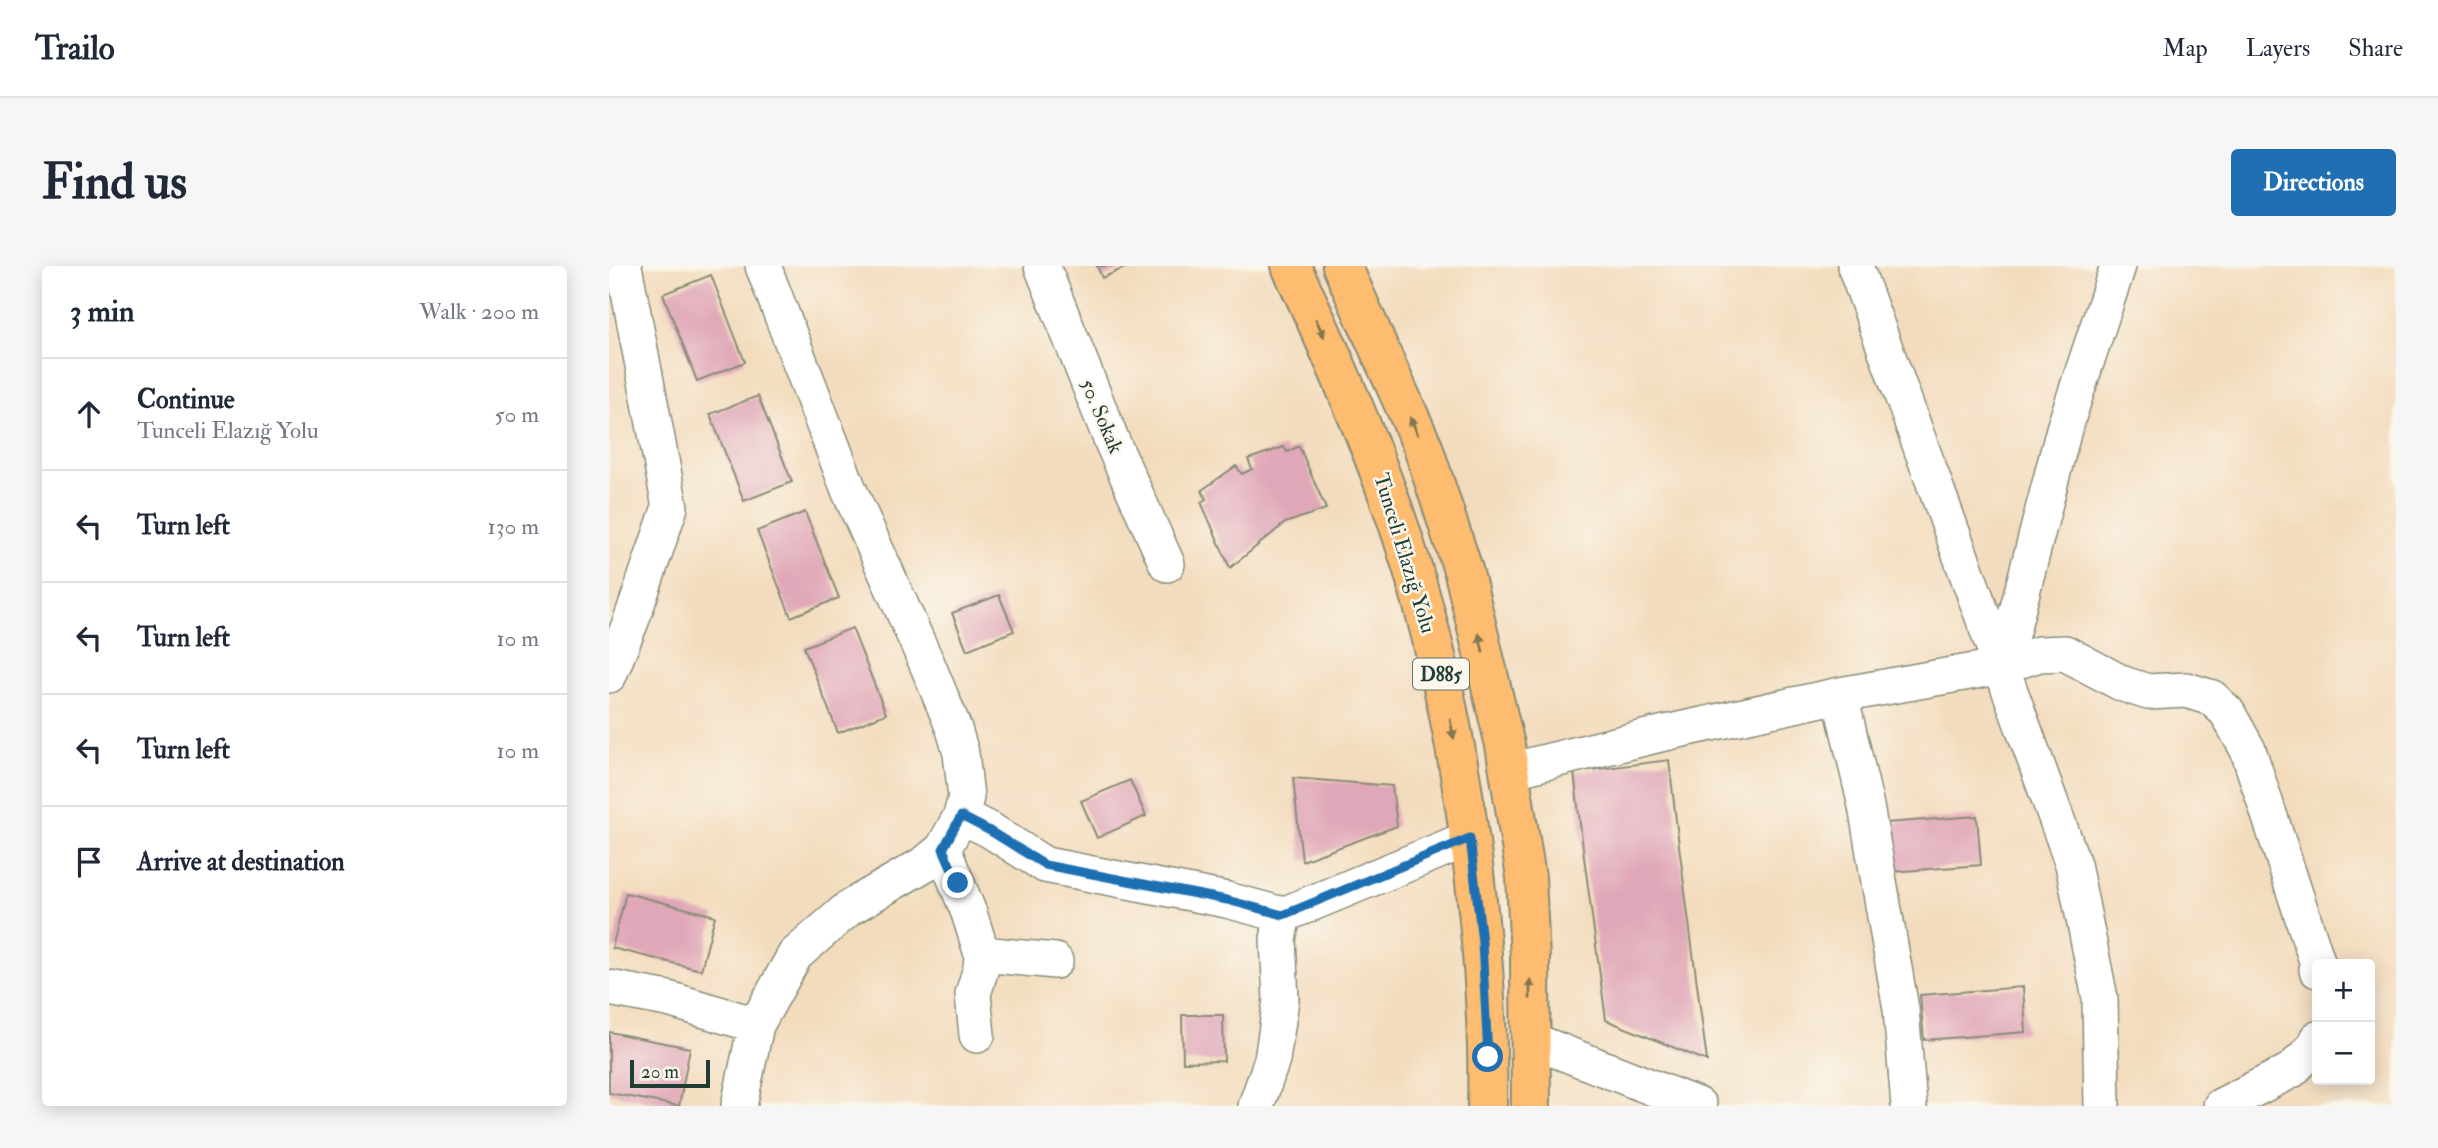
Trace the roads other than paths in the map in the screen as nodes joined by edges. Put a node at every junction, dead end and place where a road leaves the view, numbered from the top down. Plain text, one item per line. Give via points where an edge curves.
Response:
1 (624, 266) edge
2 (763, 266) edge
3 (1042, 266) edge
4 (1291, 266) edge
5 (1342, 266) edge
6 (1855, 266) edge
7 (2117, 266) edge
8 (1167, 564) dead end
9 (2003, 666) junction
10 (609, 675) edge
11 (1840, 695) junction
12 (1509, 771) junction
13 (961, 816) junction
14 (1470, 838) junction
15 (943, 849) junction
16 (1283, 915) junction
17 (982, 954) junction
18 (2315, 959) edge
19 (1055, 961) dead end
20 (609, 988) edge
21 (756, 1025) junction
22 (977, 1035) dead end
23 (1531, 1040) junction
24 (2312, 1049) edge
25 (739, 1106) edge
26 (1256, 1106) edge
27 (1487, 1106) edge
28 (1531, 1106) edge
29 (1699, 1106) edge
30 (1909, 1106) edge
31 (2102, 1106) edge
32 (2221, 1106) edge

1 - 10 street via 670,507
2 - 13 street via 849,490 954,729 965,778
3 - 8 street, 50. Sokak
4 -> 14 main road, Tunceli Elazığ Yolu / D885 via 1334,358 1393,508 1438,661
12 -> 5 main road, D885 via 1464,573 1423,447
6 - 9 street
7 - 9 street via 2064,429
9 - 11 street
9 - 18 street via 2039,654 2065,653 2123,684 2148,692 2186,690 2212,698 2227,712 2248,750
9 - 31 street via 2073,864 2100,998
11 - 12 street
11 - 30 street via 1866,806 1901,1009
23 -> 12 main road, D885 via 1526,877
13 - 15 street
13 - 16 street via 1045,865
14 - 16 street
14 - 27 main road, Tunceli Elazığ Yolu / D885 via 1482,942
15 - 17 street
15 - 21 street via 849,908 795,955
16 - 26 street via 1278,939 1281,1000 1272,1060
17 - 19 street
17 - 22 street via 973,994
20 - 21 street via 668,999
21 - 25 street
23 - 28 main road, D885
23 - 29 street
24 - 32 street via 2293,1070

